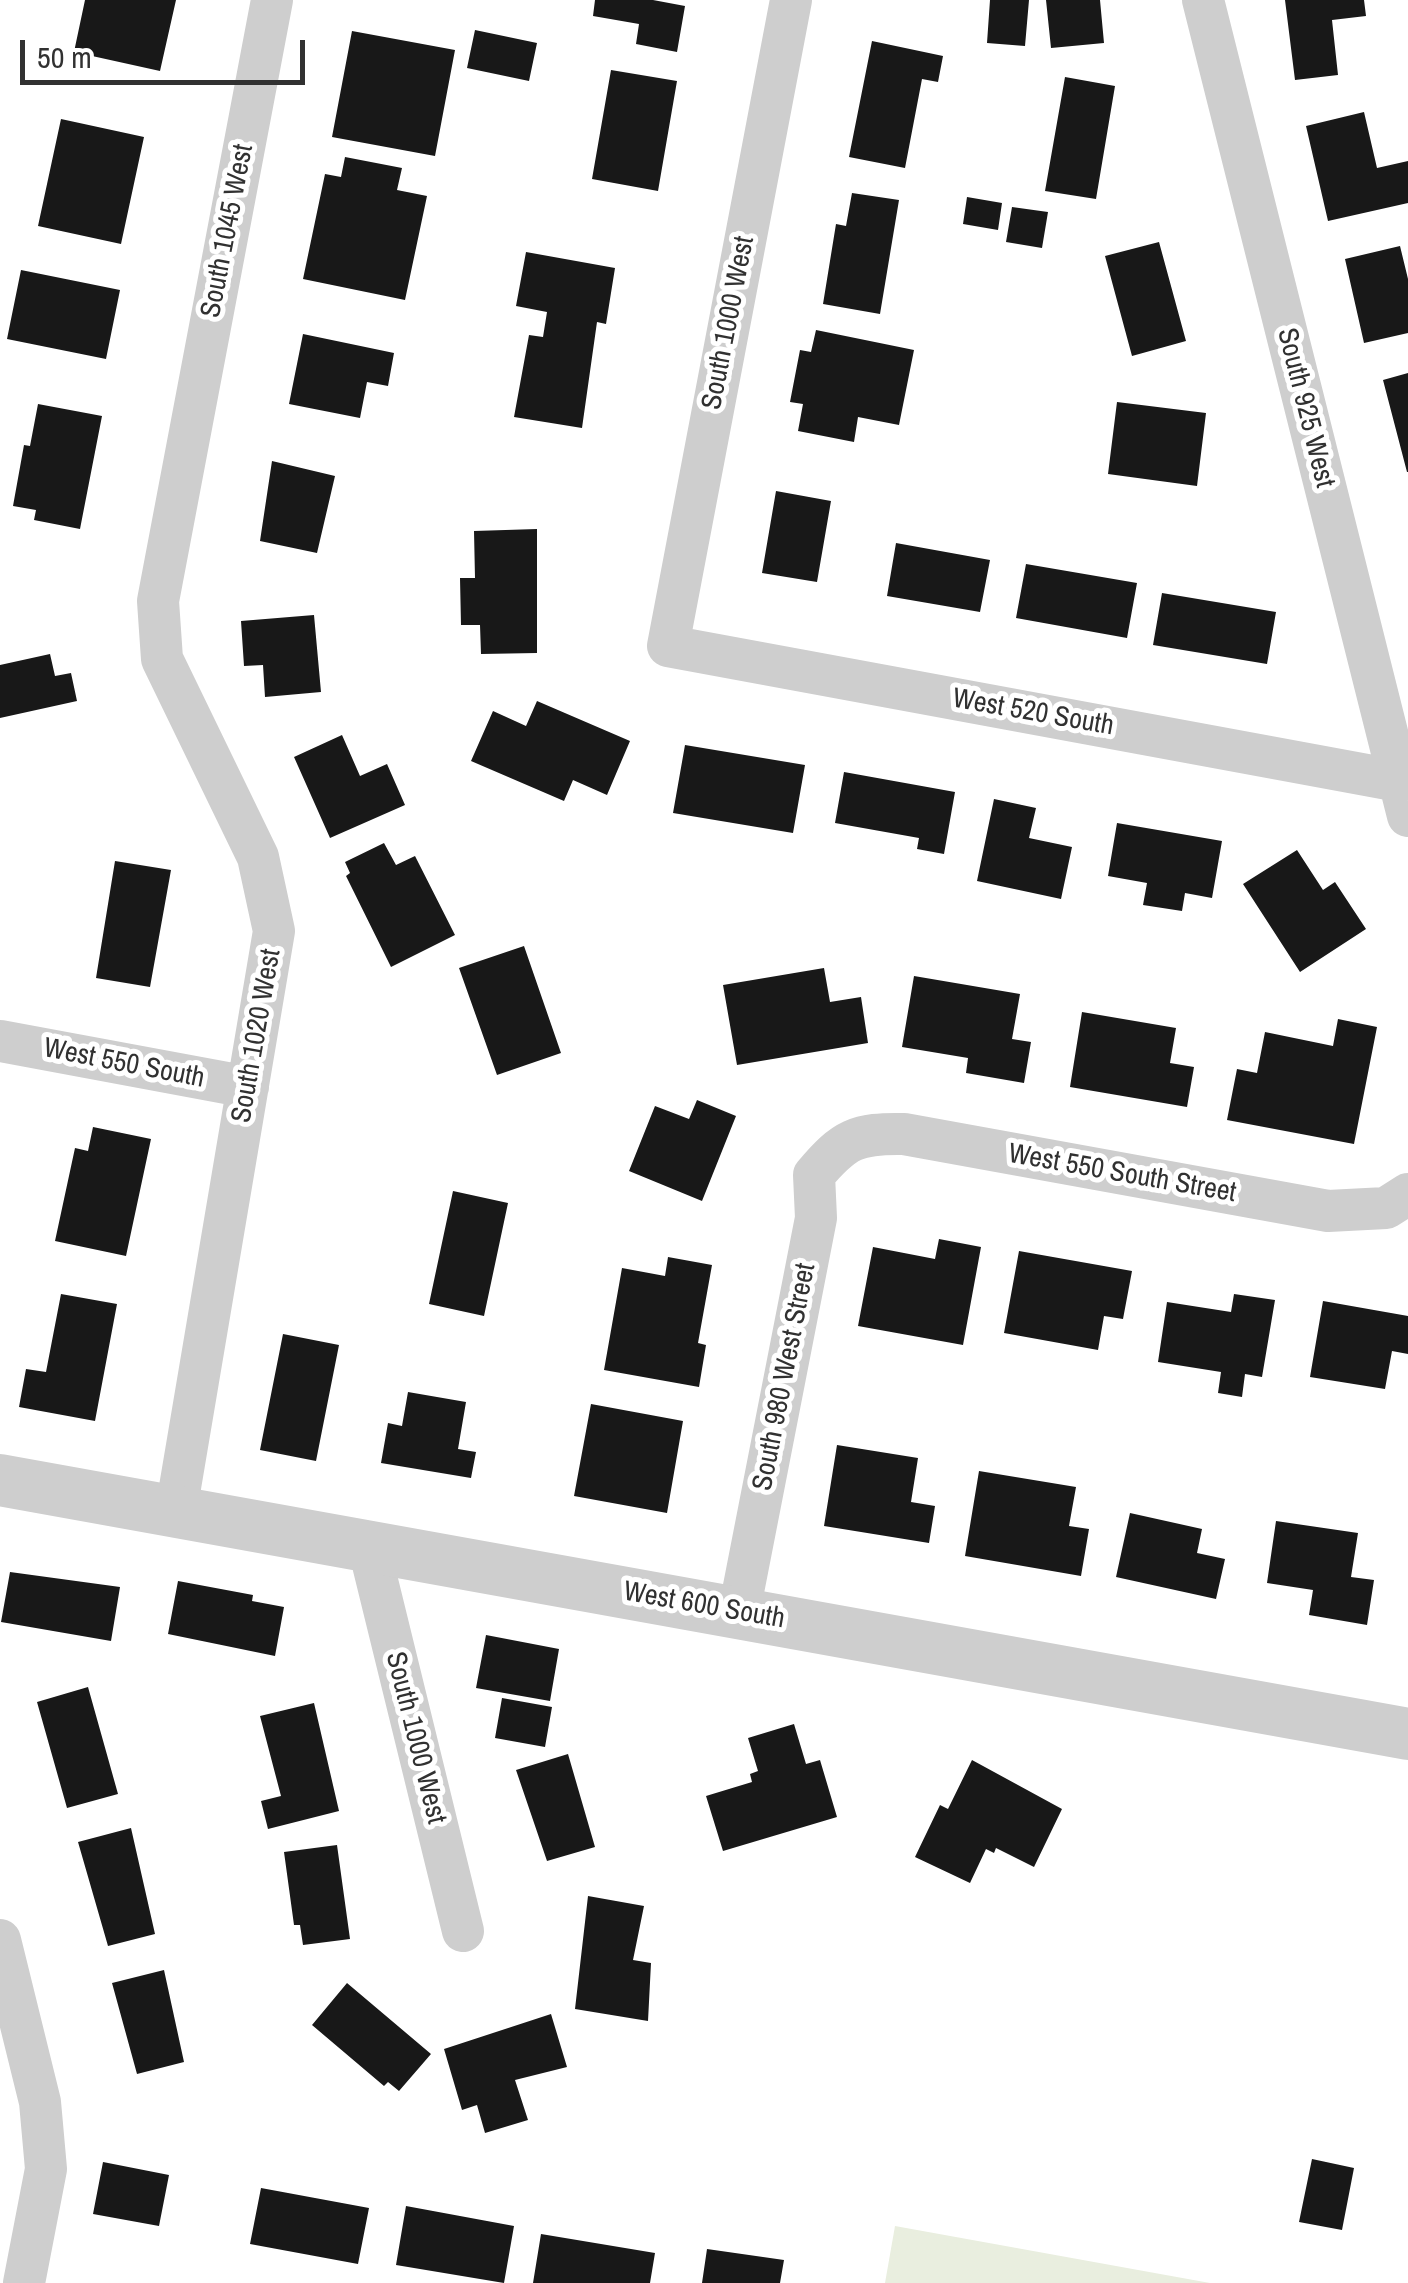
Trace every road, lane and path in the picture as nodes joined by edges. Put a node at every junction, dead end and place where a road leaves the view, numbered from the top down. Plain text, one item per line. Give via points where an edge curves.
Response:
1 (272, 0) edge
2 (791, 0) edge
3 (1203, 0) edge
4 (185, 462) joint
5 (668, 646) joint
6 (1404, 798) edge
7 (0, 1041) edge
8 (248, 1087) junction
9 (836, 1148) joint
10 (1408, 1194) edge
11 (0, 1480) edge
12 (176, 1511) junction
13 (368, 1544) junction
14 (739, 1612) junction
15 (1408, 1734) edge
16 (463, 1930) dead end
17 (0, 1940) edge
18 (24, 2283) edge

1 - 4 street, South 1045 West
2 - 5 street, South 1000 West
3 - 6 street, South 925 West
4 - 8 street, South 1020 West via 158,600 162,659 258,856 274,931
5 - 6 street, West 520 South
7 - 8 street, West 550 South
8 - 12 street, South 1020 West
9 - 10 street, West 550 South Street via 865,1133 904,1134 1328,1211 1386,1208
9 - 14 street, South 980 West Street via 814,1176 816,1218
11 - 12 street, West 600 South
12 - 13 street, West 600 South
13 - 14 street, West 600 South
13 - 16 street, South 1000 West
14 - 15 street, West 600 South
17 - 18 street via 40,2102 46,2169

